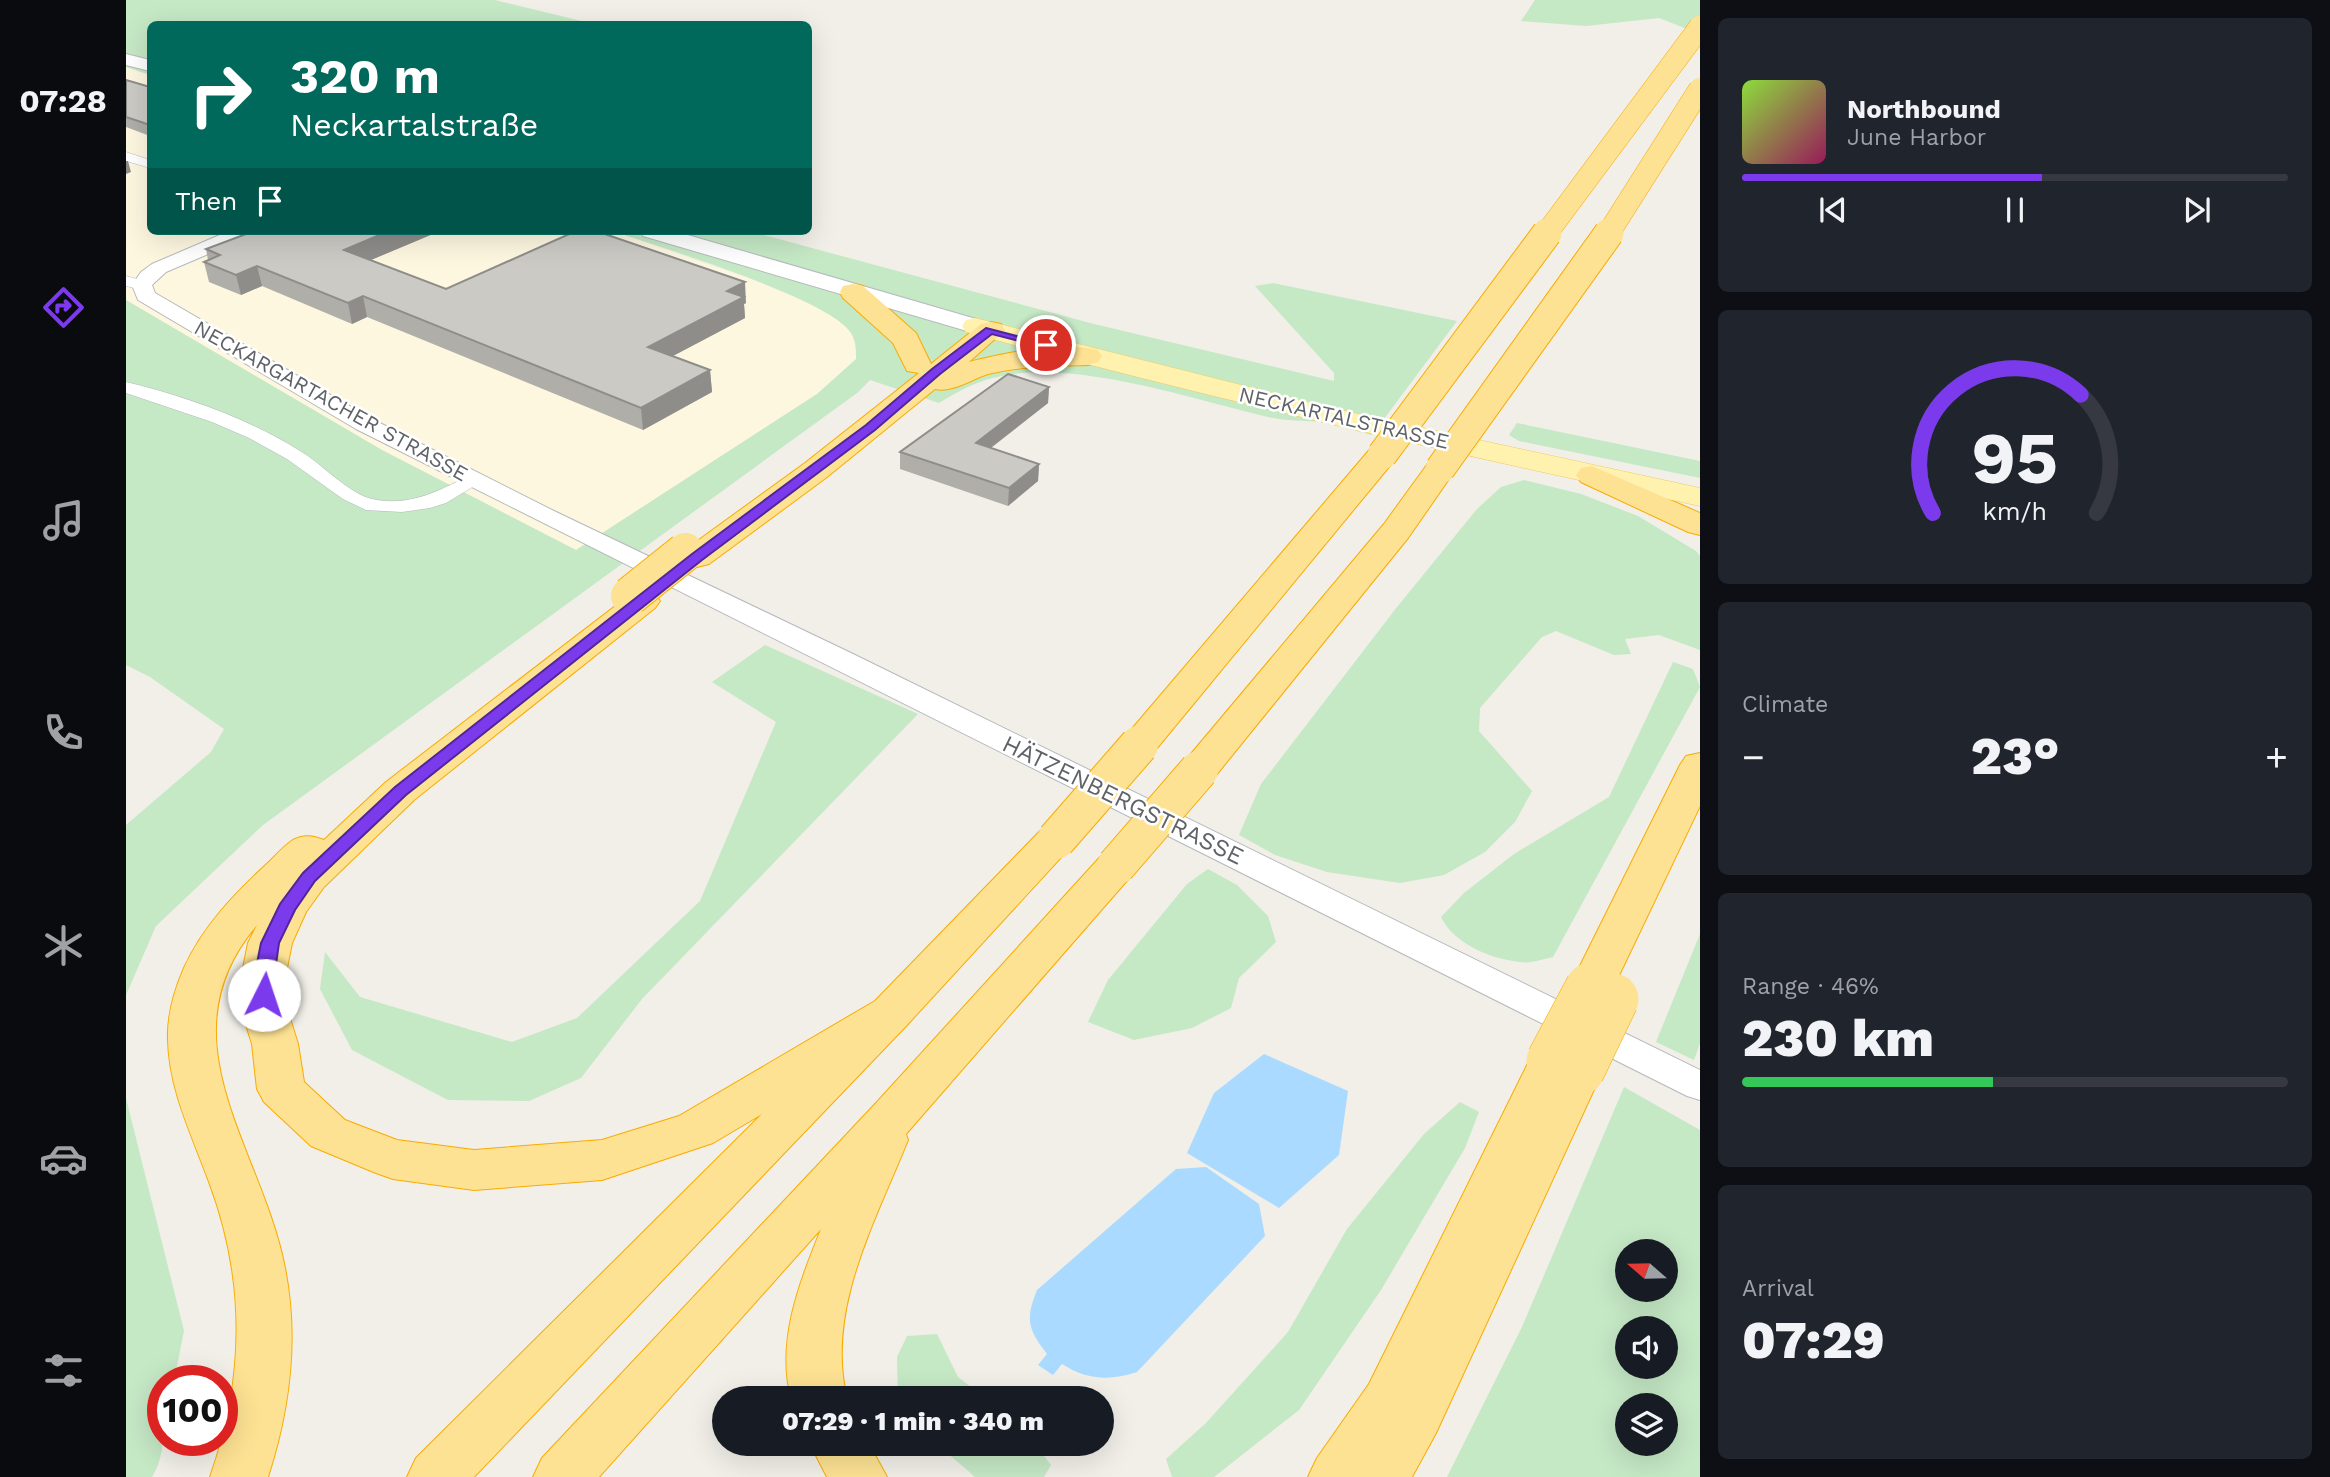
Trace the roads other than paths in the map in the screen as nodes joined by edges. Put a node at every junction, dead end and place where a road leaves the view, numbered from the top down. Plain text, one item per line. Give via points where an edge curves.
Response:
1 (1700, 27) edge
2 (126, 59) edge
3 (147, 65) edge
4 (1700, 89) edge
5 (126, 156) edge
6 (147, 163) edge
7 (237, 235) edge
8 (664, 235) edge
9 (134, 283) edge
10 (853, 292) junction
11 (983, 328) junction
12 (1088, 356) junction
13 (917, 365) junction
14 (126, 387) edge
15 (907, 399) junction
16 (1592, 475) junction
17 (475, 480) junction
18 (1700, 497) edge
19 (545, 516) joint
20 (1700, 525) edge
21 (691, 555) junction
22 (636, 598) junction
23 (1700, 765) edge
24 (1700, 816) edge
25 (1602, 993) junction
26 (891, 1013) junction
27 (1565, 1066) junction
28 (1700, 1086) edge
29 (894, 1115) junction
30 (817, 1386) edge
31 (845, 1456) edge
32 (239, 1477) edge
33 (436, 1477) edge
34 (562, 1477) edge
35 (858, 1477) edge
36 (1337, 1477) edge
37 (1382, 1477) edge

1 - 26 highway, bridge via 1382,455 1056,840
2 - 3 main road
4 - 29 highway, bridge via 1595,253 1388,541 1199,770
5 - 6 street
7 - 9 street
8 - 10 main road
9 - 17 street, NECKARGARTACHER STRASSE via 155,304 364,424
10 - 11 main road
10 - 13 highway via 906,339
11 - 12 main road, NECKARTALSTRASSE
11 - 13 highway via 945,340
11 - 15 highway
12 - 15 highway via 1028,358 984,366
12 - 16 main road, NECKARTALSTRASSE
13 - 21 highway via 852,426
14 - 17 street via 255,434 366,504 423,503
15 - 21 highway
16 - 18 main road, NECKARTALSTRASSE
16 - 20 highway
17 - 19 street, NECKARGARTACHER STRASSE
19 - 28 street, HÄTZENBERGSTRASSE
21 - 22 highway
22 - 26 highway via 400,791 309,877 270,943 263,978 281,1089 328,1133 393,1159 474,1170 602,1160 696,1130
22 - 32 highway via 386,786 285,870 221,941 203,978 192,1012 195,1068 202,1100 242,1202 265,1307 258,1413
23 - 25 highway
24 - 25 highway
25 - 27 highway, bridge
26 - 33 highway
27 - 36 highway via 1389,1402
27 - 37 highway via 1416,1415
29 - 30 highway via 837,1255 817,1318 813,1371
29 - 34 highway
31 - 35 highway

